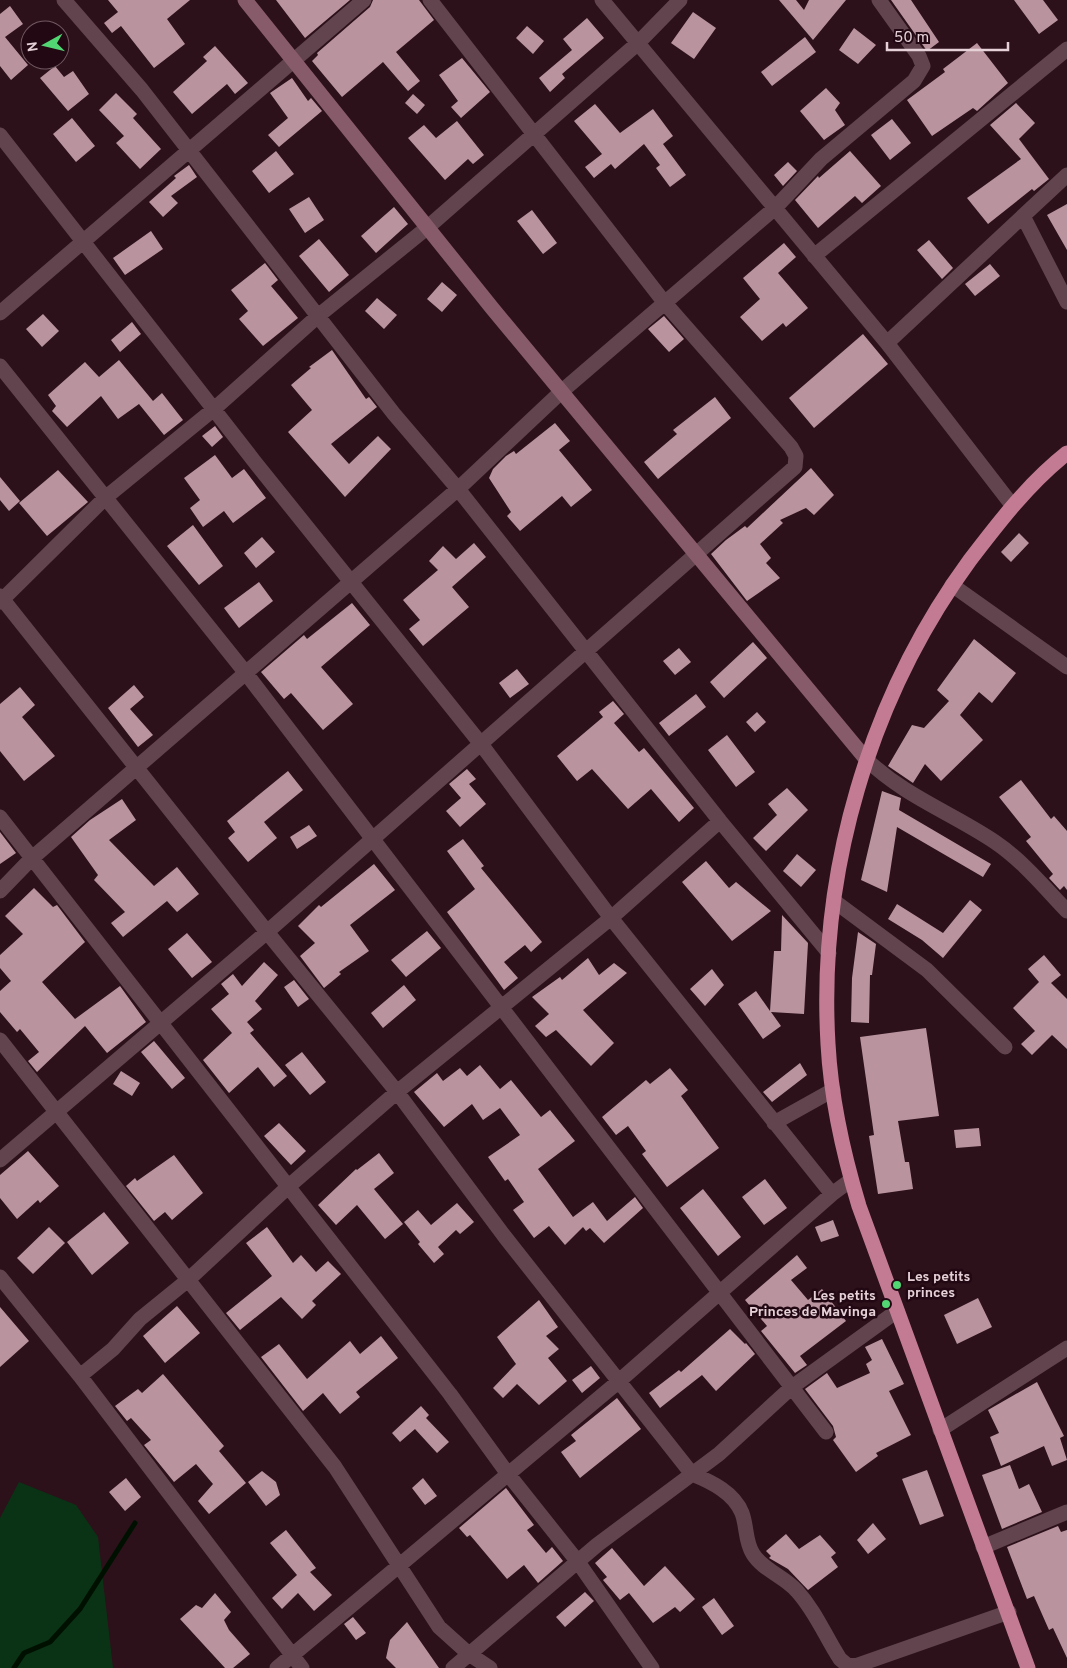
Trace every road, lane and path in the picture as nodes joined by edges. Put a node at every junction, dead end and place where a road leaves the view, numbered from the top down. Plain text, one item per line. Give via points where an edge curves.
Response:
1 (64, 0) edge
2 (245, 0) edge
3 (364, 0) edge
4 (430, 0) edge
5 (602, 0) edge
6 (680, 0) edge
7 (879, 0) edge
8 (638, 43) junction
9 (1067, 49) edge
10 (293, 59) junction
11 (0, 134) edge
12 (534, 135) junction
13 (190, 152) junction
14 (1067, 175) edge
15 (775, 208) junction
16 (1023, 216) junction
17 (428, 227) junction
18 (84, 240) junction
19 (814, 256) junction
20 (664, 302) junction
21 (1067, 302) edge
22 (0, 313) edge
23 (318, 316) junction
24 (887, 343) junction
25 (0, 366) edge
26 (561, 392) junction
27 (214, 409) junction
28 (1066, 456) edge
29 (458, 489) junction
30 (105, 498) junction
31 (1012, 505) junction
32 (698, 554) junction
33 (350, 581) junction
34 (952, 585) junction
35 (1, 599) edge
36 (588, 651) junction
37 (1067, 668) edge
38 (245, 672) junction
39 (481, 744) junction
40 (866, 759) junction
41 (136, 768) junction
42 (0, 817) edge
43 (720, 820) junction
44 (372, 839) junction
45 (31, 859) junction
46 (0, 891) edge
47 (834, 901) junction
48 (1067, 911) edge
49 (611, 918) junction
50 (267, 932) junction
51 (829, 953) junction
52 (500, 1008) junction
53 (160, 1023) junction
54 (0, 1040) edge
55 (1005, 1047) dead end
56 (833, 1090) junction
57 (397, 1092) junction
58 (56, 1112) junction
59 (774, 1123) junction
60 (0, 1160) edge
61 (851, 1180) junction
62 (289, 1186) junction
63 (832, 1194) junction
64 (0, 1278) edge
65 (188, 1280) junction
66 (718, 1292) junction
67 (897, 1311) junction
68 (1067, 1348) edge
69 (80, 1376) junction
70 (618, 1382) junction
71 (792, 1387) junction
72 (940, 1430) junction
73 (826, 1432) dead end
74 (508, 1474) junction
75 (692, 1474) junction
76 (1067, 1512) edge
77 (983, 1547) junction
78 (578, 1562) junction
79 (400, 1565) junction
80 (1009, 1612) junction
81 (469, 1654) junction
82 (292, 1655) junction
83 (277, 1668) edge
84 (302, 1668) edge
85 (453, 1668) edge
86 (490, 1668) edge
87 (652, 1668) edge
88 (1028, 1668) edge

1 - 13 street via 142,90
2 - 10 street
3 - 10 street
4 - 12 street
5 - 8 street
6 - 8 street
7 - 15 street via 919,56 922,66 919,75 821,159
8 - 12 street
8 - 15 street
9 - 19 street
10 - 13 street
10 - 17 street
11 - 18 street
12 - 17 street
12 - 20 street
13 - 18 street
13 - 23 street
14 - 16 street
15 - 19 street
15 - 20 street
16 - 21 street
16 - 24 street
17 - 23 street
17 - 26 street
18 - 22 street
18 - 27 street
19 - 24 street
20 - 26 street
20 - 32 street via 796,456 795,467
23 - 27 street
23 - 29 street via 394,414
24 - 31 street
25 - 30 street
26 - 29 street
26 - 32 street
27 - 30 street
27 - 33 street
28 - 31 highway
29 - 33 street
29 - 36 street
30 - 35 street
30 - 38 street
31 - 34 highway
32 - 36 street
32 - 40 street
33 - 38 street
33 - 39 street
34 - 37 street
34 - 40 highway via 901,673
35 - 41 street
36 - 39 street
36 - 43 street
38 - 41 street
38 - 44 street
39 - 44 street
39 - 49 street
40 - 47 highway
40 - 48 street via 887,779 1016,857
41 - 45 street
41 - 50 street
42 - 45 street
43 - 49 street
43 - 51 street
44 - 50 street
44 - 52 street
45 - 46 street
45 - 53 street
47 - 51 highway
47 - 55 street via 927,970
49 - 52 street
49 - 59 street
50 - 53 street
50 - 57 street
51 - 56 highway via 826,999
52 - 57 street
52 - 66 street
53 - 58 street
53 - 62 street
54 - 58 street
56 - 59 street
56 - 61 highway
57 - 62 street
57 - 70 street
58 - 60 street
58 - 65 street
59 - 63 street
61 - 63 street
61 - 67 highway
62 - 65 street
62 - 74 street
63 - 66 street
64 - 69 street
65 - 69 street via 140,1319 113,1349
65 - 79 street via 335,1467
66 - 70 street
66 - 71 street
67 - 71 street
67 - 72 highway
68 - 72 street
69 - 82 street
70 - 74 street
70 - 75 street
71 - 73 street
71 - 75 street via 719,1454
72 - 77 highway
74 - 78 street
74 - 79 street
75 - 78 street
75 - 80 street via 722,1488 732,1499 742,1513 753,1554 807,1602 846,1664 860,1665
76 - 77 street
77 - 80 highway
78 - 81 street
78 - 87 street
79 - 81 street via 440,1627
79 - 82 street
80 - 88 highway
81 - 85 street
81 - 86 street
82 - 83 street
82 - 84 street

